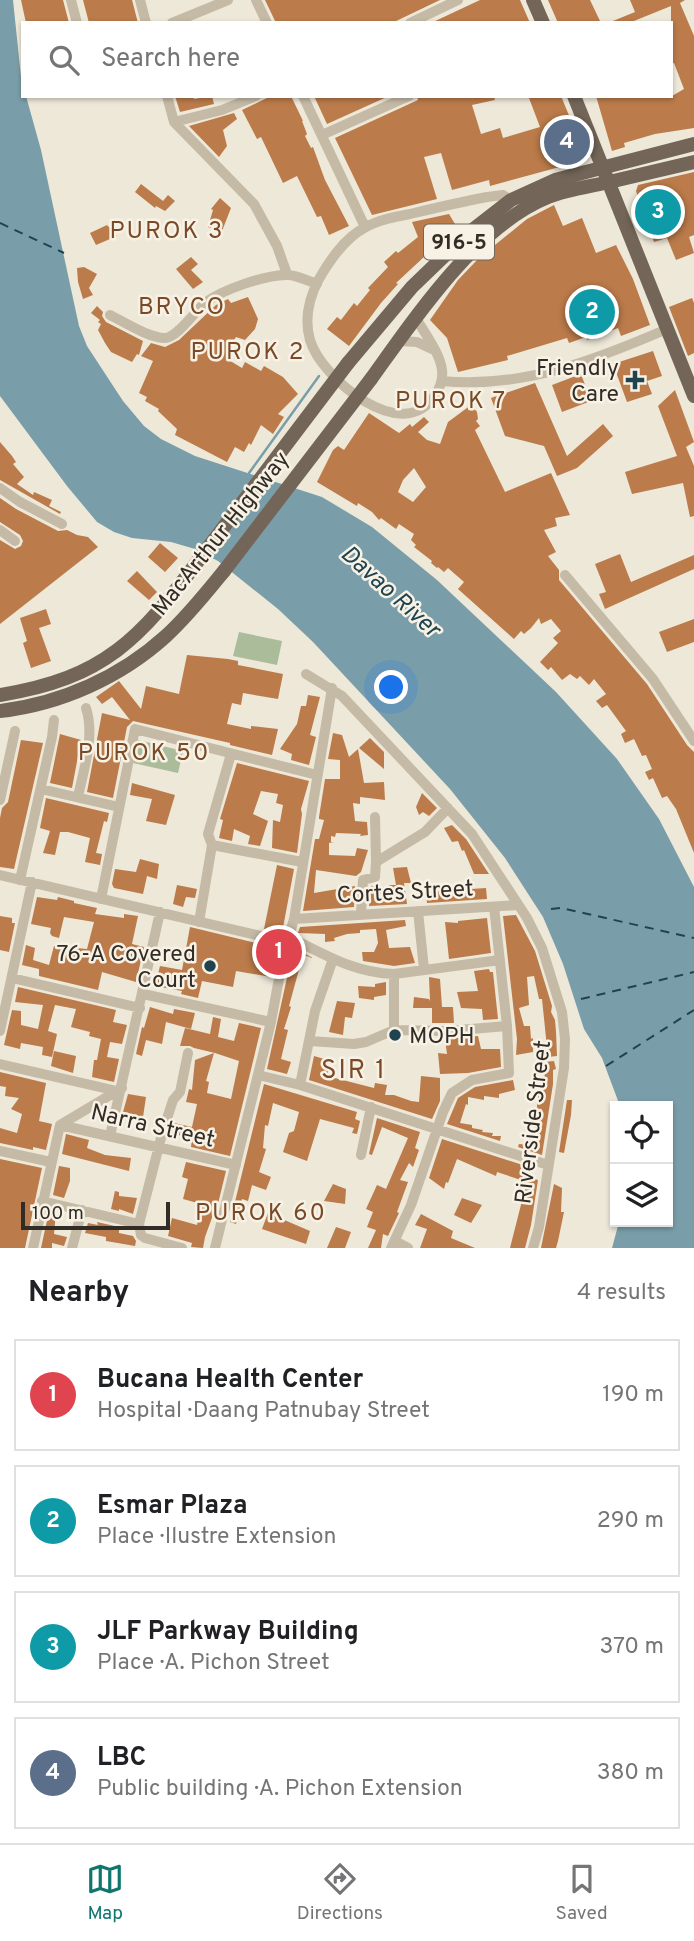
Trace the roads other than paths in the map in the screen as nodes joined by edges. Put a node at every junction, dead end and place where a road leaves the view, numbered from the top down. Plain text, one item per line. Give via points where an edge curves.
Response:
1 (71, 0) edge
2 (140, 0) edge
3 (228, 0) edge
4 (256, 0) edge
5 (533, 0) edge
6 (454, 1) edge
7 (76, 21) edge
8 (145, 21) edge
9 (177, 21) edge
10 (266, 21) edge
11 (415, 21) edge
12 (542, 21) edge
13 (168, 98) edge
14 (251, 98) edge
15 (304, 98) edge
16 (405, 98) edge
17 (575, 98) edge
18 (174, 122) junction
19 (322, 135) junction
20 (694, 144) edge
21 (694, 162) edge
22 (603, 168) junction
23 (608, 182) junction
24 (511, 200) junction
25 (365, 227) junction
26 (287, 274) junction
27 (317, 284) junction
28 (110, 315) dead end
29 (416, 318) junction
30 (667, 329) junction
31 (399, 341) junction
32 (434, 350) junction
33 (442, 381) junction
34 (694, 396) edge
35 (0, 488) edge
36 (62, 524) dead end
37 (0, 530) edge
38 (15, 541) dead end
39 (565, 575) dead end
40 (306, 674) dead end
41 (332, 688) junction
42 (0, 695) edge
43 (86, 708) dead end
44 (0, 711) edge
45 (54, 720) dead end
46 (15, 731) dead end
47 (694, 741) edge
48 (231, 754) junction
49 (317, 775) junction
50 (41, 789) junction
51 (78, 797) junction
52 (0, 800) edge
53 (119, 807) junction
54 (448, 808) junction
55 (374, 817) dead end
56 (212, 845) junction
57 (302, 862) junction
58 (376, 862) junction
59 (0, 875) edge
60 (20, 880) junction
61 (32, 882) junction
62 (101, 898) junction
63 (518, 905) junction
64 (494, 907) junction
65 (418, 911) junction
66 (160, 912) junction
67 (361, 914) junction
68 (294, 919) junction
69 (199, 922) junction
70 (288, 940) junction
71 (333, 959) junction
72 (499, 960) junction
73 (424, 969) junction
74 (394, 974) junction
75 (12, 978) junction
76 (143, 994) junction
77 (140, 1008) junction
78 (271, 1022) junction
79 (507, 1026) junction
80 (394, 1030) junction
81 (0, 1031) edge
82 (310, 1041) junction
83 (188, 1053) dead end
84 (0, 1064) edge
85 (258, 1075) junction
86 (300, 1085) junction
87 (120, 1090) junction
88 (370, 1107) junction
89 (60, 1125) junction
90 (437, 1129) junction
91 (110, 1136) junction
92 (159, 1147) junction
93 (0, 1151) edge
94 (361, 1155) dead end
95 (51, 1162) junction
96 (548, 1165) junction
97 (236, 1166) junction
98 (42, 1201) junction
99 (82, 1210) junction
100 (139, 1224) junction
101 (393, 1245) edge
102 (33, 1248) edge
103 (72, 1248) edge
104 (182, 1248) edge
105 (215, 1248) edge
106 (408, 1248) edge
107 (533, 1248) edge

1 - 7 street
2 - 8 street
3 - 9 street
4 - 10 street
5 - 12 main road
6 - 11 street
13 - 18 street
14 - 18 street
15 - 19 street
16 - 19 street
17 - 22 main road
18 - 26 street via 254,204
19 - 25 street
20 - 22 main road
21 - 23 main road
22 - 23 main road
22 - 24 main road, 916-5 via 555,180
23 - 29 main road, 916-5 via 549,197 517,214 476,248
23 - 30 main road
24 - 25 street via 503,195 487,197
24 - 42 main road, MacArthur Highway / 916-5, bridge via 420,279 348,363 159,612 120,649 69,678
25 - 27 street via 342,247
26 - 27 street
26 - 28 street via 215,295 172,336 164,338
27 - 33 street via 308,313 310,340 322,363 354,392 374,407 410,415 431,402
29 - 31 main road, 916-5
29 - 32 street
30 - 33 street via 578,365 519,379 474,384
30 - 34 main road
31 - 32 street via 417,342
31 - 44 main road, MacArthur Highway / 916-5, bridge via 224,571 170,632 151,649 77,692
32 - 33 street
35 - 36 street
37 - 38 street
39 - 47 street via 653,679
40 - 41 street, Riverside Street
41 - 49 street
41 - 54 street, Riverside Street
43 - 51 street via 90,733
45 - 50 street
46 - 52 street
48 - 49 street
48 - 53 street via 135,729
48 - 56 street via 208,834
49 - 57 street
50 - 51 street
50 - 60 street
51 - 53 street
53 - 62 street
54 - 58 street via 425,832
54 - 63 street, Riverside Street via 472,834
55 - 58 street
56 - 57 street
56 - 69 street
57 - 68 street
58 - 67 street via 375,877 363,880
59 - 60 street
60 - 61 street
61 - 62 street
61 - 75 street
62 - 66 street
63 - 64 street, Cortes Street
63 - 96 street, Riverside Street via 542,948 562,1012 564,1068
64 - 65 street, Cortes Street
64 - 72 street
65 - 67 street, Cortes Street
65 - 73 street
66 - 69 street
66 - 76 street
67 - 68 street, Cortes Street
68 - 70 street
69 - 70 street
70 - 71 street
70 - 78 street
71 - 74 street via 359,970
71 - 82 street
72 - 73 street
72 - 79 street
73 - 74 street
74 - 80 street
75 - 77 street
75 - 81 street
76 - 77 street
76 - 78 street
77 - 87 street
78 - 85 street
79 - 80 street
79 - 90 street via 509,1073 460,1086 446,1102
80 - 82 street via 354,1044
82 - 86 street
83 - 92 street via 180,1091
84 - 87 street
85 - 86 street
85 - 97 street
86 - 88 street
87 - 89 street
87 - 91 street
88 - 90 street
88 - 94 street
89 - 91 street, Narra Street
89 - 95 street
90 - 96 street
90 - 101 street
91 - 92 street, Narra Street
92 - 97 street, Narra Street
92 - 100 street
93 - 95 street
95 - 98 street
96 - 107 street, Riverside Street
97 - 105 street
98 - 99 street
98 - 102 street
99 - 100 street
99 - 103 street
100 - 104 street via 145,1238
101 - 106 street

